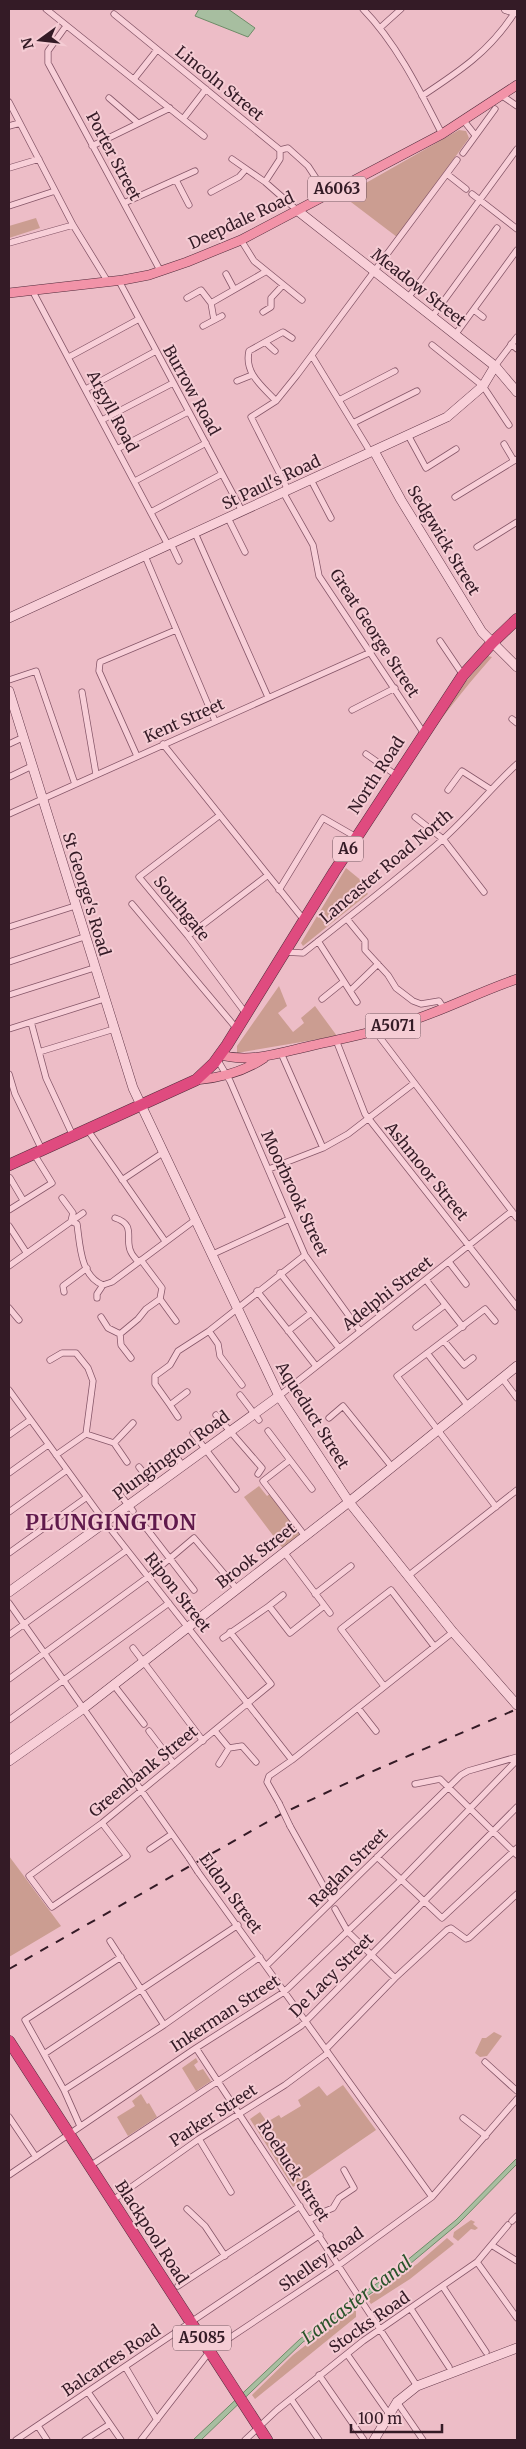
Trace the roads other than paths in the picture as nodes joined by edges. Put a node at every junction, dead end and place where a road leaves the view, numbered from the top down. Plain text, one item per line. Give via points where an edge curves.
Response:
1 (46, 9) edge
2 (363, 9) edge
3 (401, 9) edge
4 (513, 11) edge
5 (114, 14) dead end
6 (66, 26) junction
7 (381, 27) junction
8 (157, 50) junction
9 (134, 79) junction
10 (517, 85) edge
11 (206, 89) junction
12 (501, 95) junction
13 (422, 96) junction
14 (109, 98) dead end
15 (9, 102) edge
16 (517, 106) edge
17 (170, 108) junction
18 (494, 110) dead end
19 (183, 119) junction
20 (464, 121) junction
21 (20, 122) junction
22 (138, 123) junction
23 (9, 126) edge
24 (442, 134) junction
25 (475, 135) junction
26 (204, 136) dead end
27 (92, 146) junction
28 (280, 150) junction
29 (462, 152) dead end
30 (516, 153) edge
31 (39, 159) junction
32 (232, 159) dead end
33 (457, 160) dead end
34 (9, 168) edge
35 (246, 169) junction
36 (195, 171) dead end
37 (447, 174) junction
38 (176, 180) junction
39 (265, 182) junction
40 (466, 189) dead end
41 (56, 191) junction
42 (211, 192) dead end
43 (472, 194) dead end
44 (327, 195) junction
45 (480, 199) junction
46 (124, 204) junction
47 (189, 205) dead end
48 (9, 206) edge
49 (298, 211) junction
50 (73, 225) junction
51 (497, 228) dead end
52 (517, 229) edge
53 (241, 240) junction
54 (9, 243) edge
55 (517, 250) edge
56 (161, 272) junction
57 (265, 272) junction
58 (374, 272) junction
59 (226, 274) dead end
60 (121, 281) junction
61 (108, 282) junction
62 (281, 283) junction
63 (234, 289) junction
64 (32, 290) junction
65 (9, 293) edge
66 (188, 298) dead end
67 (408, 298) junction
68 (302, 300) dead end
69 (211, 303) junction
70 (474, 310) junction
71 (263, 312) dead end
72 (222, 316) dead end
73 (432, 316) junction
74 (483, 317) dead end
75 (139, 319) junction
76 (214, 320) junction
77 (203, 326) dead end
78 (455, 334) junction
79 (517, 337) edge
80 (292, 338) dead end
81 (265, 342) junction
82 (511, 344) junction
83 (432, 345) dead end
84 (517, 349) edge
85 (156, 351) junction
86 (275, 351) dead end
87 (312, 356) junction
88 (69, 357) junction
89 (495, 366) junction
90 (395, 371) dead end
91 (252, 375) junction
92 (237, 381) dead end
93 (172, 383) junction
94 (482, 386) junction
95 (86, 390) junction
96 (417, 391) dead end
97 (517, 392) edge
98 (339, 400) junction
99 (276, 401) junction
100 (188, 412) junction
101 (102, 420) junction
102 (353, 423) junction
103 (509, 425) dead end
104 (408, 435) junction
105 (206, 443) junction
106 (504, 444) dead end
107 (117, 449) junction
108 (456, 449) dead end
109 (372, 452) junction
110 (516, 460) edge
111 (222, 474) junction
112 (312, 480) junction
113 (135, 481) junction
114 (286, 491) junction
115 (454, 497) dead end
116 (245, 510) junction
117 (151, 512) junction
118 (228, 518) junction
119 (331, 518) dead end
120 (517, 522) edge
121 (196, 533) junction
122 (170, 545) junction
123 (476, 546) dead end
124 (245, 552) dead end
125 (145, 556) junction
126 (179, 561) dead end
127 (9, 618) edge
128 (517, 619) edge
129 (176, 630) junction
130 (440, 641) dead end
131 (492, 643) junction
132 (371, 652) junction
133 (517, 667) edge
134 (463, 675) junction
135 (9, 680) edge
136 (395, 688) junction
137 (9, 691) edge
138 (82, 692) dead end
139 (268, 697) junction
140 (11, 706) edge
141 (352, 710) dead end
142 (215, 721) junction
143 (423, 732) junction
144 (22, 738) junction
145 (9, 744) edge
146 (163, 744) junction
147 (366, 754) dead end
148 (137, 756) junction
149 (517, 764) edge
150 (32, 766) junction
151 (96, 774) junction
152 (396, 775) junction
153 (9, 777) edge
154 (74, 784) junction
155 (490, 789) junction
156 (448, 790) dead end
157 (42, 799) junction
158 (9, 814) edge
159 (220, 815) junction
160 (415, 817) dead end
161 (356, 838) junction
162 (443, 839) junction
163 (268, 875) junction
164 (279, 890) junction
165 (484, 892) dead end
166 (132, 904) dead end
167 (75, 906) junction
168 (347, 919) junction
169 (304, 920) junction
170 (9, 927) edge
171 (188, 936) junction
172 (84, 937) junction
173 (318, 942) junction
174 (285, 952) junction
175 (9, 962) edge
176 (378, 964) junction
177 (94, 968) junction
178 (517, 979) edge
179 (344, 982) junction
180 (350, 991) junction
181 (9, 995) edge
182 (322, 998) dead end
183 (104, 999) junction
184 (357, 1002) dead end
185 (444, 1007) junction
186 (247, 1015) junction
187 (30, 1022) junction
188 (9, 1029) edge
189 (114, 1029) junction
190 (237, 1029) junction
191 (374, 1031) junction
192 (336, 1040) junction
193 (39, 1052) junction
194 (281, 1053) junction
195 (264, 1058) junction
196 (217, 1059) junction
197 (248, 1067) junction
198 (9, 1074) edge
199 (227, 1074) junction
200 (196, 1080) junction
201 (413, 1084) junction
202 (141, 1104) junction
203 (368, 1119) junction
204 (87, 1130) junction
205 (73, 1136) junction
206 (323, 1148) junction
207 (38, 1152) junction
208 (164, 1152) junction
209 (10, 1162) edge
210 (269, 1169) junction
211 (10, 1178) edge
212 (122, 1180) junction
213 (62, 1198) dead end
214 (23, 1200) junction
215 (9, 1210) edge
216 (512, 1211) junction
217 (83, 1212) dead end
218 (115, 1218) dead end
219 (517, 1218) edge
220 (289, 1219) junction
221 (195, 1220) junction
222 (71, 1221) junction
223 (16, 1224) dead end
224 (10, 1227) edge
225 (165, 1241) junction
226 (469, 1246) junction
227 (26, 1252) junction
228 (211, 1254) junction
229 (305, 1255) junction
230 (140, 1261) junction
231 (449, 1262) junction
232 (9, 1266) edge
233 (87, 1268) junction
234 (280, 1273) junction
235 (426, 1280) junction
236 (466, 1284) dead end
237 (103, 1285) junction
238 (257, 1290) junction
239 (64, 1292) dead end
240 (98, 1298) dead end
241 (160, 1299) junction
242 (445, 1305) junction
243 (517, 1307) edge
244 (9, 1308) edge
245 (237, 1309) junction
246 (311, 1313) junction
247 (101, 1317) dead end
248 (19, 1320) dead end
249 (176, 1321) dead end
250 (495, 1321) dead end
251 (416, 1327) dead end
252 (462, 1327) junction
253 (208, 1331) junction
254 (288, 1331) junction
255 (360, 1331) junction
256 (120, 1334) junction
257 (444, 1341) junction
258 (339, 1348) junction
259 (428, 1353) junction
260 (131, 1358) dead end
261 (473, 1358) dead end
262 (50, 1360) dead end
263 (316, 1366) junction
264 (517, 1366) edge
265 (502, 1378) junction
266 (242, 1385) dead end
267 (187, 1392) dead end
268 (10, 1393) edge
269 (240, 1395) dead end
270 (279, 1396) junction
271 (517, 1398) edge
272 (170, 1405) junction
273 (468, 1406) junction
274 (216, 1415) dead end
275 (178, 1417) dead end
276 (257, 1417) junction
277 (329, 1418) dead end
278 (30, 1420) junction
279 (133, 1423) dead end
280 (438, 1430) junction
281 (268, 1431) dead end
282 (228, 1432) junction
283 (193, 1433) dead end
284 (86, 1434) junction
285 (9, 1435) edge
286 (114, 1443) junction
287 (48, 1445) junction
288 (205, 1449) junction
289 (56, 1455) junction
290 (175, 1455) dead end
291 (290, 1460) junction
292 (127, 1462) dead end
293 (183, 1466) junction
294 (139, 1467) dead end
295 (392, 1467) junction
296 (67, 1470) junction
297 (9, 1473) edge
298 (258, 1474) dead end
299 (154, 1486) junction
300 (236, 1489) dead end
301 (312, 1489) dead end
302 (517, 1490) edge
303 (117, 1491) dead end
304 (86, 1497) junction
305 (349, 1502) junction
306 (496, 1506) junction
307 (131, 1508) junction
308 (9, 1512) edge
309 (140, 1520) dead end
310 (105, 1522) junction
311 (305, 1536) junction
312 (127, 1550) junction
313 (284, 1552) junction
314 (9, 1553) edge
315 (170, 1560) junction
316 (351, 1566) dead end
317 (408, 1576) junction
318 (148, 1577) junction
319 (237, 1589) junction
320 (194, 1590) dead end
321 (9, 1592) edge
322 (315, 1594) junction
323 (283, 1596) dead end
324 (9, 1603) edge
325 (169, 1604) junction
326 (269, 1606) junction
327 (324, 1606) junction
328 (330, 1613) dead end
329 (24, 1624) junction
330 (187, 1627) junction
331 (230, 1632) junction
332 (453, 1632) junction
333 (9, 1636) edge
334 (223, 1638) dead end
335 (434, 1646) junction
336 (133, 1648) dead end
337 (45, 1653) junction
338 (143, 1661) junction
339 (9, 1679) edge
340 (65, 1681) junction
341 (113, 1684) junction
342 (384, 1686) junction
343 (248, 1704) junction
344 (517, 1705) edge
345 (84, 1708) junction
346 (358, 1708) junction
347 (9, 1720) edge
348 (144, 1724) dead end
349 (376, 1730) dead end
350 (149, 1731) dead end
351 (216, 1731) junction
352 (203, 1741) junction
353 (230, 1748) junction
354 (517, 1758) edge
355 (292, 1760) junction
356 (9, 1761) edge
357 (256, 1762) dead end
358 (174, 1764) junction
359 (219, 1764) dead end
360 (415, 1784) dead end
361 (449, 1787) junction
362 (142, 1790) junction
363 (469, 1807) junction
364 (517, 1807) edge
365 (102, 1823) junction
366 (494, 1831) junction
367 (172, 1834) junction
368 (150, 1849) dead end
369 (516, 1852) edge
370 (376, 1857) junction
371 (400, 1881) junction
372 (517, 1894) edge
373 (332, 1901) junction
374 (424, 1901) junction
375 (335, 1909) dead end
376 (238, 1925) junction
377 (348, 1932) junction
378 (110, 1941) dead end
379 (370, 1955) junction
380 (121, 1957) junction
381 (260, 1957) junction
382 (266, 1966) junction
383 (395, 1978) junction
384 (142, 1991) junction
385 (284, 1992) junction
386 (305, 2021) junction
387 (164, 2026) junction
388 (9, 2041) edge
389 (196, 2048) junction
390 (327, 2051) junction
391 (44, 2054) junction
392 (484, 2062) dead end
393 (217, 2080) junction
394 (64, 2090) junction
395 (517, 2091) edge
396 (517, 2099) edge
397 (240, 2114) junction
398 (9, 2117) edge
399 (463, 2118) dead end
400 (80, 2126) junction
401 (69, 2134) junction
402 (486, 2136) junction
403 (199, 2139) junction
404 (36, 2157) junction
405 (90, 2166) junction
406 (344, 2170) dead end
407 (9, 2175) edge
408 (231, 2192) dead end
409 (432, 2197) junction
410 (113, 2200) junction
411 (300, 2206) junction
412 (186, 2209) dead end
413 (517, 2216) edge
414 (309, 2220) junction
415 (320, 2235) junction
416 (493, 2246) junction
417 (225, 2256) junction
418 (517, 2261) edge
419 (477, 2262) junction
420 (339, 2265) junction
421 (178, 2286) dead end
422 (443, 2287) junction
423 (411, 2309) junction
424 (517, 2318) edge
425 (191, 2322) junction
426 (380, 2329) junction
427 (517, 2348) edge
428 (210, 2351) junction
429 (486, 2352) dead end
430 (347, 2354) junction
431 (448, 2367) dead end
432 (126, 2368) junction
433 (319, 2375) junction
434 (417, 2386) junction
435 (88, 2392) junction
436 (291, 2399) junction
437 (397, 2402) junction
438 (389, 2414) junction
439 (157, 2420) junction
440 (110, 2424) junction
441 (38, 2426) junction
442 (259, 2427) junction
443 (16, 2440) edge
444 (47, 2440) edge
445 (85, 2440) edge
446 (121, 2440) edge
447 (141, 2440) edge
448 (245, 2440) edge
449 (267, 2440) edge
450 (319, 2440) edge
451 (364, 2440) edge
452 (374, 2440) edge
453 (423, 2440) edge

1 - 6 street
2 - 7 street
3 - 7 street
4 - 13 street via 501,34 468,66
5 - 8 street, Lincoln Street
6 - 9 street
6 - 27 street, Porter Street via 48,52 48,63
7 - 13 street
8 - 9 street
8 - 11 street, Lincoln Street
9 - 17 street
10 - 12 main road, Deepdale Road / A6063
11 - 19 street
11 - 28 street, Lincoln Street
12 - 16 street
12 - 20 main road, Deepdale Road / A6063
13 - 24 street
14 - 22 street
15 - 21 street
17 - 19 street
17 - 22 street
18 - 25 street
19 - 26 street
20 - 24 main road, Deepdale Road / A6063
20 - 25 street
21 - 23 street
21 - 31 street
22 - 27 street
24 - 44 main road, Deepdale Road / A6063
25 - 29 street
27 - 46 street, Porter Street
28 - 39 street via 280,159
28 - 44 street, Lincoln Street via 288,148 308,166
30 - 45 street
31 - 34 street
31 - 41 street
32 - 35 street
33 - 37 street
35 - 39 street
35 - 42 street via 239,177
36 - 38 street
37 - 40 street
37 - 58 street
38 - 46 street
38 - 47 street
39 - 49 street
41 - 48 street
41 - 50 street
43 - 45 street
44 - 49 main road, Deepdale Road / A6063
45 - 52 street
45 - 67 street
46 - 56 street, Porter Street
49 - 53 main road, Deepdale Road / A6063
49 - 58 street, Meadow Street
50 - 54 street
50 - 61 street
51 - 73 street
53 - 56 main road, Deepdale Road / A6063
53 - 57 street
55 - 70 street
56 - 60 main road, Deepdale Road / A6063
57 - 62 street
57 - 63 street
58 - 67 street, Meadow Street
58 - 87 street
59 - 63 street
60 - 61 main road, Deepdale Road / A6063
60 - 75 street, Burrow Road
61 - 64 main road, Deepdale Road / A6063
62 - 68 street
62 - 71 street via 271,298 271,307
63 - 69 street
64 - 65 main road, Deepdale Road / A6063
64 - 88 street, Argyll Road
66 - 69 street via 201,290
67 - 73 street, Meadow Street
69 - 76 street
70 - 74 street
70 - 78 street
72 - 76 street
73 - 78 street, Meadow Street
75 - 85 street, Burrow Road
75 - 88 street
76 - 77 street
78 - 89 street, Meadow Street
79 - 82 street, St Paul's Road
80 - 81 street via 283,332
81 - 86 street
81 - 91 street via 249,351 247,362
82 - 84 street
82 - 89 street, St Paul's Road
83 - 94 street
85 - 93 street, Burrow Road
85 - 95 street
87 - 98 street
87 - 99 street
88 - 95 street, Argyll Road
89 - 94 street, St Paul's Road
89 - 97 street, Meadow Street
90 - 98 street
91 - 92 street
91 - 99 street
93 - 100 street, Burrow Road
93 - 101 street
94 - 103 street
94 - 104 street, St Paul's Road via 446,417
95 - 101 street, Argyll Road
96 - 102 street
98 - 102 street
99 - 114 street, Great George Street via 250,417
100 - 105 street, Burrow Road
100 - 107 street
101 - 107 street, Argyll Road
102 - 109 street
104 - 108 street via 426,468
104 - 109 street, St Paul's Road
105 - 111 street, Burrow Road
105 - 113 street
106 - 110 street
107 - 113 street, Argyll Road
109 - 112 street, St Paul's Road
109 - 131 street, Sedgwick Street via 482,632
110 - 115 street
111 - 116 street, Burrow Road
111 - 117 street
112 - 114 street, St Paul's Road
112 - 119 street
113 - 117 street, Argyll Road
114 - 116 street, St Paul's Road
114 - 132 street, Great George Street via 313,544 319,576
116 - 118 street, St Paul's Road
117 - 122 street, Argyll Road
118 - 121 street, St Paul's Road
118 - 124 street
120 - 123 street
121 - 122 street, St Paul's Road
121 - 139 street
122 - 125 street, St Paul's Road
122 - 126 street, Argyll Road
125 - 127 street, St Paul's Road
125 - 129 street
128 - 131 highway, North Road / A6
129 - 142 street
129 - 148 street via 100,662 99,671
130 - 134 street
131 - 133 street, Sedgwick Street
131 - 134 highway, North Road / A6
132 - 136 street, Great George Street
132 - 139 street, Kent Street
134 - 143 highway, North Road / A6
135 - 154 street via 36,671
136 - 141 street
136 - 143 street, Great George Street
137 - 140 street, St George's Road
138 - 151 street
139 - 142 street, Kent Street
140 - 144 street, St George's Road
142 - 146 street, Kent Street
143 - 152 highway, North Road / A6
144 - 145 street
144 - 150 street, St George's Road
146 - 148 street, Kent Street
146 - 159 street
147 - 152 street
148 - 151 street, Kent Street
149 - 155 street, Lancaster Road North
150 - 153 street
150 - 157 street, St George's Road
151 - 154 street, Kent Street
152 - 161 highway, North Road / A6
154 - 157 street, Kent Street
155 - 156 street via 462,771
155 - 162 street, Lancaster Road North
157 - 158 street, Kent Street
157 - 167 street, St George's Road
159 - 163 street
159 - 171 street, Southgate via 139,877
160 - 162 street
161 - 164 street via 323,818
161 - 169 highway, North Road / A6
162 - 165 street
162 - 168 street, Lancaster Road North
163 - 164 street
163 - 171 street
164 - 169 street
166 - 190 street
167 - 170 street
167 - 172 street, St George's Road
168 - 173 street, Lancaster Road North
168 - 176 street via 364,942 365,950
169 - 174 highway, North Road / A6
171 - 186 street, Southgate
172 - 175 street
172 - 177 street, St George's Road
173 - 174 street, Lancaster Road North via 303,953
173 - 179 street
174 - 186 highway, North Road / A6
176 - 180 street
176 - 185 street via 396,988 413,1001 421,1004 439,1001
177 - 181 street
177 - 183 street, St George's Road
178 - 185 main road, A5071
179 - 180 street
179 - 182 street
180 - 184 street
183 - 187 street
183 - 189 street, St George's Road
185 - 191 main road, A5071 via 412,1021
186 - 190 highway, North Road / A6
187 - 188 street
187 - 193 street
189 - 193 street
189 - 202 street, St George's Road
190 - 196 highway, North Road / A6
191 - 192 main road, A5071
191 - 201 street
192 - 194 main road, A5071
192 - 203 street, Ashmoor Street
193 - 205 street via 46,1078
194 - 195 main road, A5071
194 - 206 street
195 - 196 main road, A5071
195 - 197 main road, A5071
196 - 197 main road
196 - 199 street, Moorbrook Street
196 - 200 highway, A6
197 - 199 main road, A5071
198 - 207 street
199 - 200 main road, A5071
199 - 210 street, Moorbrook Street
200 - 202 highway, A6
201 - 203 street
201 - 216 street
202 - 204 highway, A6
202 - 208 street, Aqueduct Street
203 - 206 street
203 - 226 street, Ashmoor Street
204 - 205 highway, A6
204 - 212 street
205 - 207 highway, A6
206 - 210 street
207 - 209 highway, A6
207 - 214 street via 52,1183
208 - 212 street
208 - 221 street, Aqueduct Street
210 - 220 street, Moorbrook Street
211 - 214 street
212 - 225 street
213 - 222 street via 73,1213
214 - 215 street
216 - 219 street
216 - 226 street, Adelphi Street
217 - 222 street
218 - 230 street via 130,1232 130,1251
220 - 228 street
220 - 229 street, Moorbrook Street
221 - 225 street
221 - 228 street, Aqueduct Street
222 - 227 street
222 - 233 street via 77,1224 82,1261
223 - 224 street
224 - 227 street
225 - 230 street
226 - 231 street, Adelphi Street
226 - 243 street, Ashmoor Street
227 - 232 street
228 - 245 street, Aqueduct Street
229 - 234 street
229 - 255 street, Moorbrook Street
230 - 237 street
230 - 241 street via 162,1288
231 - 235 street, Adelphi Street
231 - 236 street
233 - 237 street via 96,1282
233 - 239 street via 63,1286
234 - 238 street
234 - 246 street
235 - 242 street
235 - 255 street, Adelphi Street
237 - 240 street via 96,1294
238 - 245 street
238 - 254 street
241 - 249 street
241 - 256 street
242 - 251 street
242 - 252 street
244 - 248 street
245 - 253 street
245 - 270 street, Aqueduct Street
246 - 254 street
246 - 258 street
247 - 256 street via 108,1328
250 - 252 street via 485,1309
252 - 257 street
253 - 266 street via 218,1344 220,1356
253 - 272 street via 178,1351 170,1365 155,1376 155,1384
254 - 263 street
255 - 258 street, Adelphi Street
256 - 260 street via 121,1345
257 - 259 street
257 - 261 street via 464,1365
258 - 263 street, Adelphi Street
259 - 273 street
259 - 280 street via 397,1376
262 - 284 street via 62,1353 76,1353 88,1368 93,1381
263 - 270 street, Adelphi Street
264 - 265 street, Brook Street
265 - 271 street
265 - 273 street, Brook Street
267 - 272 street
268 - 278 street, Ripon Street
269 - 276 street
270 - 276 street, Plungington Road
270 - 305 street, Aqueduct Street
272 - 275 street
273 - 280 street, Brook Street
274 - 282 street
276 - 282 street, Plungington Road
277 - 295 street via 343,1406
278 - 285 street
278 - 287 street, Ripon Street
279 - 286 street
280 - 295 street, Brook Street
280 - 306 street
281 - 291 street
282 - 288 street, Plungington Road
282 - 298 street via 244,1445 262,1468
283 - 288 street
284 - 286 street
284 - 289 street
286 - 292 street
287 - 289 street, Ripon Street
287 - 297 street
288 - 293 street, Plungington Road
288 - 300 street
289 - 296 street, Ripon Street
290 - 293 street
291 - 301 street
291 - 311 street via 263,1481
293 - 299 street, Plungington Road
294 - 299 street
295 - 305 street, Brook Street
296 - 304 street, Ripon Street
296 - 308 street
299 - 307 street, Plungington Road
302 - 306 street
303 - 307 street
304 - 310 street, Ripon Street
304 - 314 street
305 - 311 street, Brook Street
305 - 317 street, Aqueduct Street
306 - 317 street
307 - 310 street, Plungington Road
309 - 315 street
310 - 312 street, Ripon Street
310 - 321 street, Plungington Road
311 - 313 street, Brook Street
312 - 318 street, Ripon Street
312 - 329 street
313 - 319 street, Brook Street
313 - 322 street
315 - 318 street
315 - 319 street via 194,1538
315 - 320 street
316 - 322 street
317 - 332 street, Aqueduct Street
318 - 325 street, Ripon Street
318 - 337 street
319 - 330 street, Brook Street
322 - 327 street
323 - 326 street
324 - 329 street, Eldon Street
325 - 330 street, Ripon Street
325 - 340 street
326 - 327 street via 290,1633
326 - 331 street
327 - 328 street
329 - 333 street
329 - 337 street, Eldon Street
330 - 338 street, Brook Street
330 - 343 street, Ripon Street
331 - 334 street
331 - 343 street, Greenbank Street via 271,1684
332 - 335 street
332 - 344 street, Aqueduct Street
335 - 342 street
335 - 342 street via 391,1590 341,1629
336 - 338 street
337 - 339 street
337 - 340 street, Eldon Street
338 - 341 street, Brook Street
338 - 352 street
340 - 345 street, Eldon Street
340 - 347 street
341 - 345 street, Brook Street
341 - 348 street
342 - 346 street
343 - 351 street, Greenbank Street
343 - 355 street, Ripon Street
345 - 356 street, Brook Street
345 - 362 street, Eldon Street
346 - 349 street
346 - 355 street
350 - 358 street
351 - 352 street, Greenbank Street
351 - 353 street
352 - 358 street, Greenbank Street
353 - 357 street via 242,1746
353 - 359 street
354 - 361 street, Raglan Street via 468,1771
354 - 363 street, Inkerman Street
355 - 373 street, bridge via 269,1776 267,1782
358 - 362 street, Greenbank Street
360 - 361 street via 437,1779
361 - 363 street
361 - 370 street, Raglan Street
362 - 365 street, Greenbank Street
362 - 367 street, Eldon Street
363 - 366 street
363 - 371 street, Inkerman Street
364 - 366 street, De Lacy Street
365 - 365 street, Greenbank Street via 29,1876 52,1907 127,1856
366 - 369 street
366 - 374 street, De Lacy Street
367 - 368 street
367 - 376 street, Eldon Street, bridge
369 - 374 street via 442,1918
370 - 371 street
370 - 373 street, Raglan Street
371 - 374 street
371 - 377 street, Inkerman Street
372 - 383 street, Parker Street via 469,1938 451,1928
373 - 382 street, Raglan Street
374 - 379 street, De Lacy Street
375 - 377 street
376 - 381 street, Eldon Street
376 - 384 street
377 - 379 street
377 - 385 street, Inkerman Street
378 - 380 street
379 - 383 street
379 - 386 street, De Lacy Street
380 - 384 street
380 - 391 street via 25,2020
381 - 382 street, Eldon Street
381 - 387 street
382 - 385 street, Eldon Street
383 - 390 street, Parker Street
384 - 387 street
384 - 391 street
385 - 386 street, Eldon Street
385 - 389 street, Inkerman Street
386 - 390 street, Eldon Street
386 - 393 street, De Lacy Street
387 - 394 street
388 - 401 highway, Blackpool Road / A5085
389 - 393 street, Roebuck Street
389 - 400 street, Inkerman Street
390 - 397 street, Parker Street
390 - 409 street, Eldon Street
391 - 394 street
392 - 395 street
393 - 397 street, Roebuck Street
393 - 405 street, De Lacy Street
394 - 400 street
396 - 402 street, Shelley Road
397 - 403 street, Parker Street
397 - 411 street, Roebuck Street
398 - 404 street
399 - 402 street
400 - 401 street, Inkerman Street
401 - 404 street, Inkerman Street
401 - 405 highway, Blackpool Road / A5085
402 - 409 street, Shelley Road
403 - 408 street
403 - 410 street, Parker Street
404 - 407 street, Inkerman Street
405 - 410 highway, Blackpool Road / A5085
406 - 414 street via 354,2188 339,2198 333,2208
409 - 420 street, Shelley Road
410 - 425 highway, Blackpool Road / A5085
411 - 414 street, Roebuck Street
411 - 417 street
412 - 417 street via 205,2226
413 - 416 street, Stocks Road
414 - 415 street, Roebuck Street
415 - 420 street, Roebuck Street
415 - 425 street, Balcarres Road
416 - 418 street
416 - 419 street, Stocks Road
417 - 421 street
419 - 422 street, Stocks Road
419 - 424 street
420 - 426 street, Roebuck Street
420 - 428 street, Shelley Road
422 - 423 street, Stocks Road
422 - 429 street
423 - 426 street, Stocks Road
423 - 431 street
425 - 428 highway, Blackpool Road / A5085
425 - 432 street, Balcarres Road
426 - 430 street, Stocks Road
426 - 434 street, Roebuck Street
427 - 434 street
428 - 439 street, Shelley Road
428 - 442 highway, Blackpool Road / A5085
430 - 433 street, Stocks Road
430 - 438 street
432 - 435 street, Balcarres Road
432 - 439 street
433 - 436 street, Stocks Road
433 - 451 street
434 - 437 street
435 - 440 street
435 - 441 street, Balcarres Road
436 - 442 street, Stocks Road
436 - 450 street
437 - 438 street
437 - 453 street
438 - 452 street
439 - 447 street, Shelley Road
440 - 445 street
440 - 446 street
441 - 443 street, Balcarres Road
441 - 444 street
442 - 448 street, Stocks Road
442 - 449 highway, Blackpool Road / A5085

